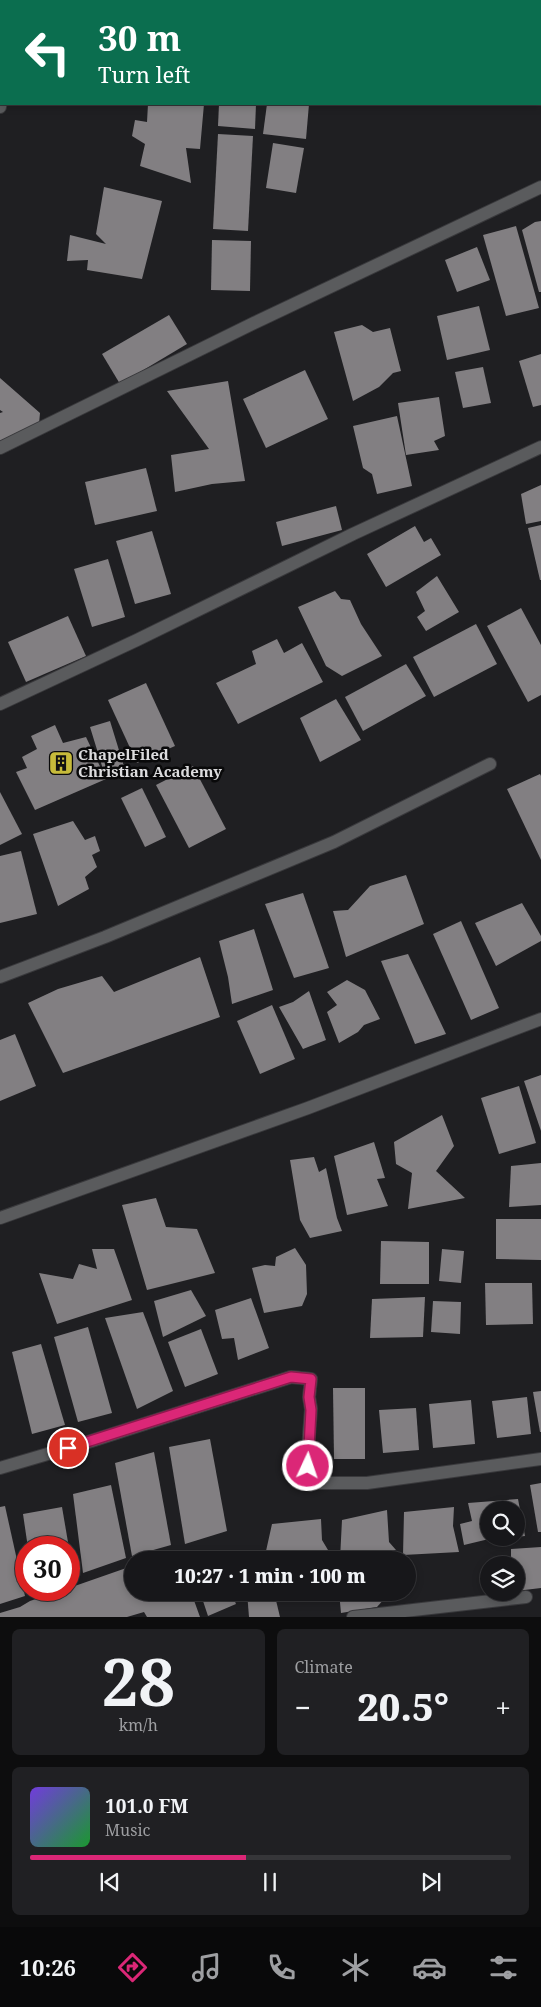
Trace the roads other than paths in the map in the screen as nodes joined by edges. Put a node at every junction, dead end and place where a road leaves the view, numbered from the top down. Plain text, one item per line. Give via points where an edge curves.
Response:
1 (541, 188) edge
2 (541, 447) edge
3 (0, 448) edge
4 (0, 704) edge
5 (490, 764) dead end
6 (0, 977) edge
7 (541, 1018) edge
8 (0, 1218) edge
9 (541, 1460) edge
10 (0, 1468) edge
11 (526, 1597) dead end
12 (353, 1617) edge

1 - 3 street via 254,323
2 - 4 street
5 - 6 street via 334,842
7 - 8 street via 308,1108
9 - 10 street via 367,1483 307,1483 311,1379 291,1377
11 - 12 street

